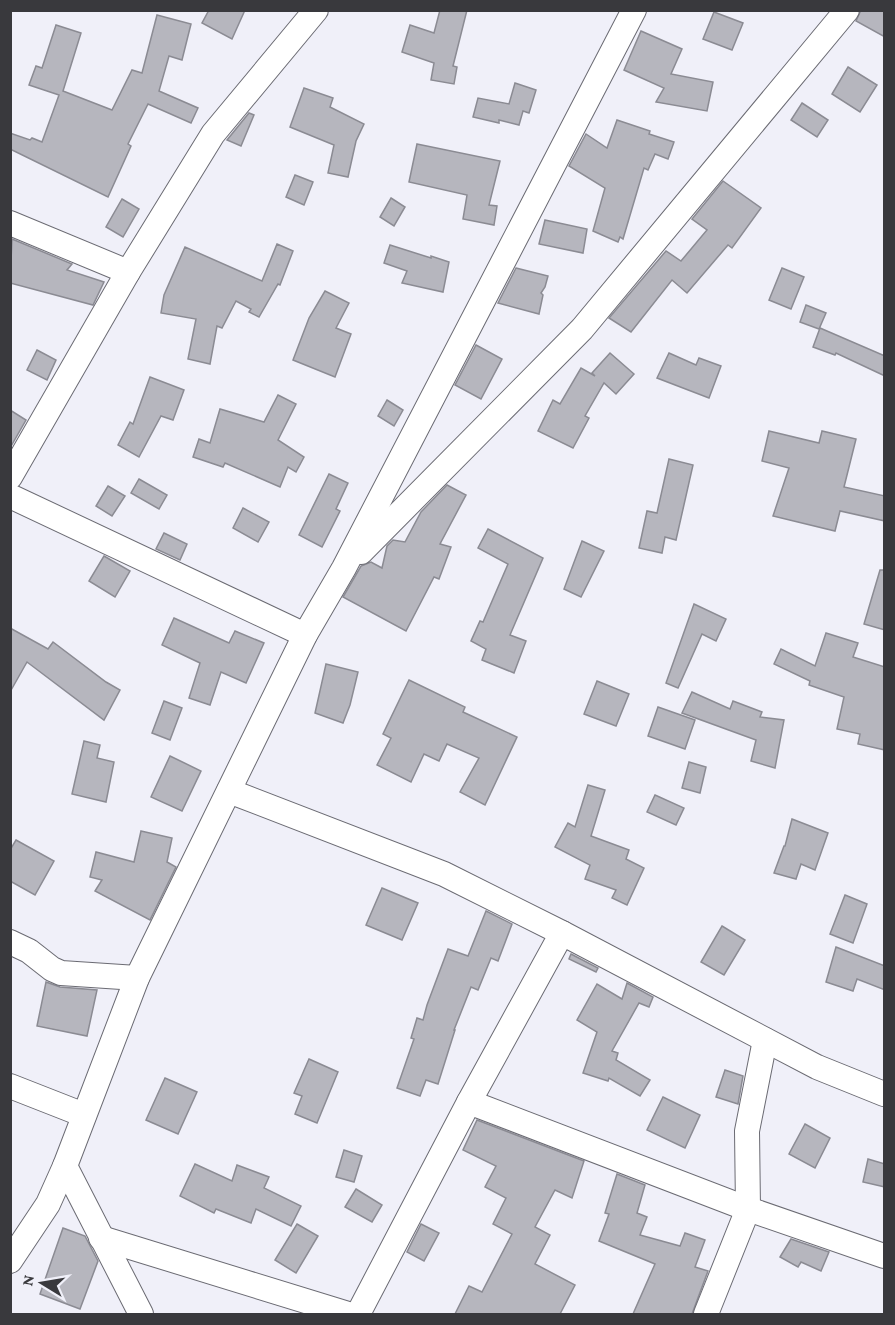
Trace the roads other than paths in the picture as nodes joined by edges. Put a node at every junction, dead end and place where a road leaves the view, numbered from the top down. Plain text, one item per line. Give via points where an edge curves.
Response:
1 (316, 10) edge
2 (634, 10) edge
3 (847, 10) edge
4 (10, 223) edge
5 (128, 272) junction
6 (10, 477) edge
7 (10, 496) edge
8 (344, 568) junction
9 (305, 635) junction
10 (229, 791) junction
11 (562, 933) junction
12 (10, 942) edge
13 (137, 978) junction
14 (765, 1040) junction
15 (10, 1086) edge
16 (885, 1094) edge
17 (469, 1102) junction
18 (84, 1115) junction
19 (65, 1166) junction
20 (748, 1209) junction
21 (101, 1238) junction
22 (885, 1256) edge
23 (10, 1261) edge
24 (141, 1314) edge
25 (348, 1314) edge
26 (358, 1314) edge
27 (706, 1314) edge

1 - 5 street via 213,134
2 - 8 street
3 - 8 street via 582,329
4 - 5 street
5 - 6 street
7 - 9 street
8 - 9 street
9 - 10 street
10 - 11 street via 444,874
10 - 13 street
11 - 14 street
11 - 17 street
12 - 13 street via 61,973
13 - 18 street
14 - 16 street via 816,1067
14 - 20 street via 747,1131
15 - 18 street
17 - 20 street
17 - 26 street
18 - 19 street
19 - 21 street
19 - 23 street via 48,1204
20 - 22 street
20 - 27 street
21 - 24 street
21 - 25 street

